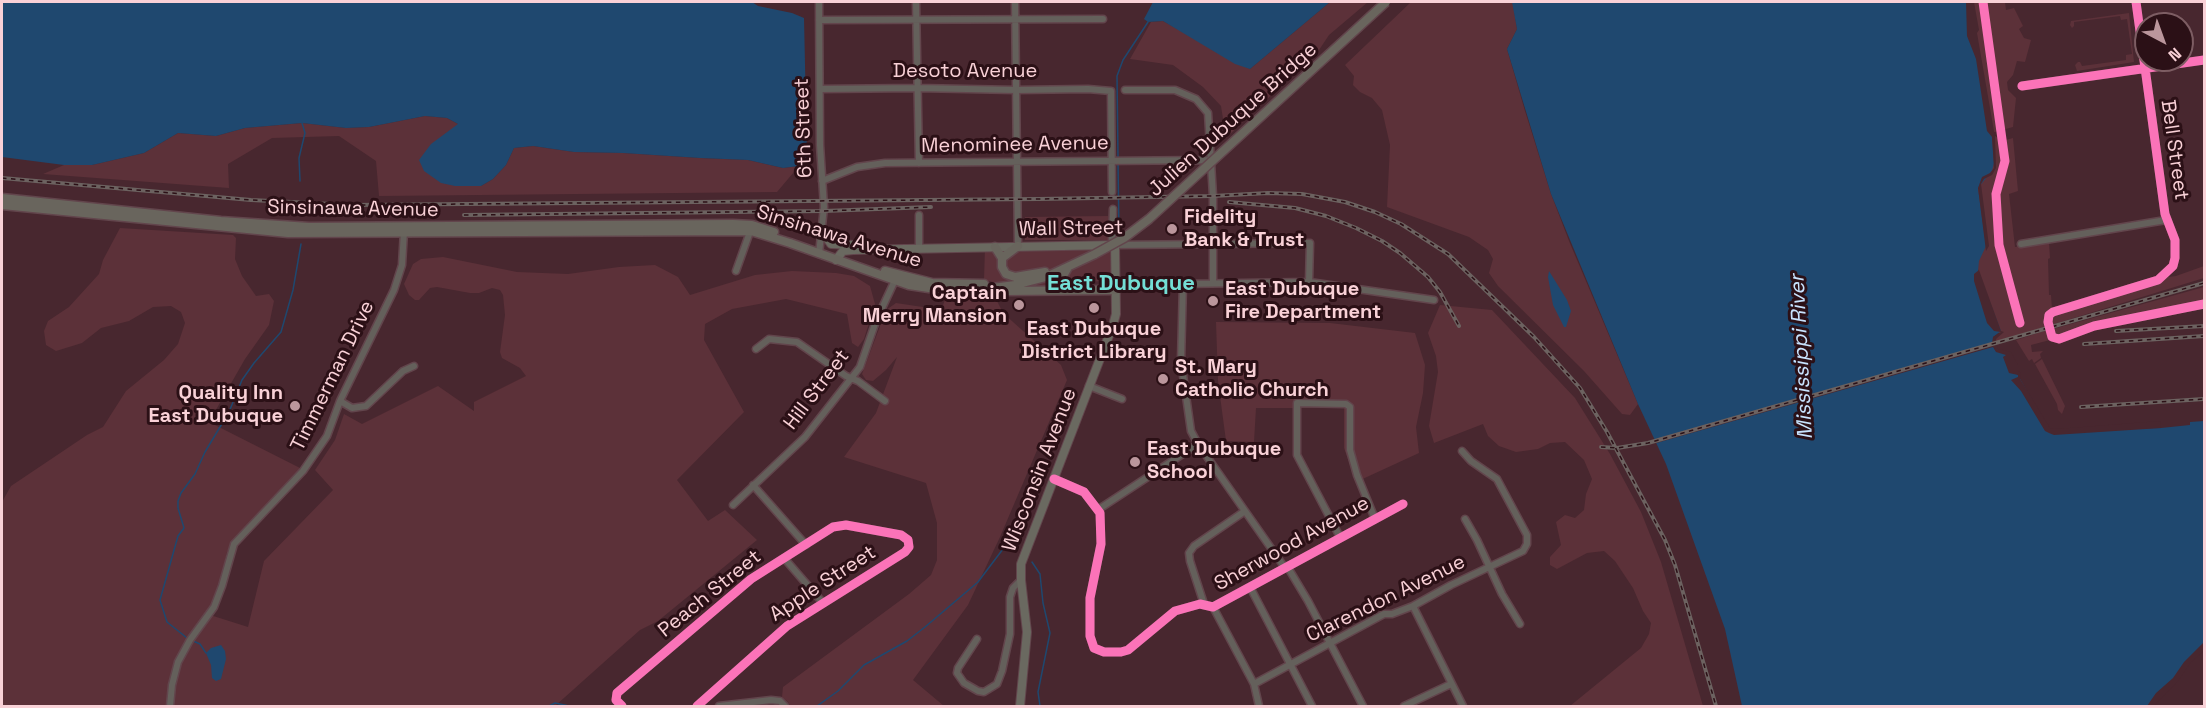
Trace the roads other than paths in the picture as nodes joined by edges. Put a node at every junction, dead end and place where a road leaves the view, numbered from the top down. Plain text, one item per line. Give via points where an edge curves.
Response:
1 (819, 2) edge
2 (916, 2) edge
3 (1015, 2) edge
4 (1386, 2) edge
5 (916, 19) junction
6 (1015, 19) junction
7 (819, 20) junction
8 (1103, 20) dead end
9 (2134, 69) edge
10 (2145, 72) edge
11 (2022, 86) dead end
12 (917, 88) junction
13 (820, 89) junction
14 (1016, 90) junction
15 (1125, 90) dead end
16 (1210, 159) junction
17 (1117, 161) junction
18 (1017, 162) junction
19 (919, 163) junction
20 (822, 181) junction
21 (1112, 192) dead end
22 (2, 198) edge
23 (2, 205) edge
24 (1113, 209) dead end
25 (920, 215) dead end
26 (2166, 220) junction
27 (752, 228) junction
28 (404, 231) junction
29 (822, 231) junction
30 (1212, 244) junction
31 (2021, 244) dead end
32 (1115, 245) junction
33 (995, 246) junction
34 (1018, 246) junction
35 (919, 248) junction
36 (874, 249) junction
37 (820, 251) junction
38 (837, 258) junction
39 (1002, 258) junction
40 (1078, 262) junction
41 (1067, 269) junction
42 (736, 271) dead end
43 (1045, 272) junction
44 (896, 277) junction
45 (1309, 282) junction
46 (1183, 283) junction
47 (1213, 283) junction
48 (1115, 287) junction
49 (965, 290) junction
50 (1434, 300) dead end
51 (2205, 304) edge
52 (756, 349) dead end
53 (414, 366) dead end
54 (851, 377) junction
55 (1089, 386) junction
56 (1122, 399) dead end
57 (340, 401) junction
58 (885, 401) dead end
59 (1198, 444) junction
60 (1462, 452) dead end
61 (1054, 479) junction
62 (753, 485) junction
63 (1403, 504) dead end
64 (733, 505) dead end
65 (1098, 508) junction
66 (1245, 511) junction
67 (1375, 519) junction
68 (1465, 519) dead end
69 (1340, 537) junction
70 (906, 538) joint
71 (806, 545) junction
72 (784, 558) junction
73 (1490, 566) junction
74 (1286, 567) junction
75 (1021, 580) junction
76 (1250, 587) junction
77 (823, 603) junction
78 (1204, 604) junction
79 (1413, 606) junction
80 (1213, 607) junction
81 (1520, 624) dead end
82 (977, 639) dead end
83 (1330, 644) junction
84 (1290, 665) junction
85 (1254, 684) junction
86 (1451, 684) junction
87 (619, 704) edge
88 (170, 706) edge
89 (697, 706) edge
90 (720, 706) edge
91 (785, 706) edge
92 (1020, 706) edge
93 (1259, 706) edge
94 (1312, 706) edge
95 (1363, 706) edge
96 (1409, 706) edge
97 (1463, 706) edge

1 - 7 street, 6th Street
2 - 5 street
3 - 6 street
4 - 40 highway, Julien Dubuque Bridge, bridge via 1149,219 1124,238
5 - 6 street
5 - 7 street
5 - 12 street
6 - 8 street
6 - 14 street
7 - 13 street, 6th Street
9 - 11 street
10 - 26 street, Bell Street
12 - 13 street, Desoto Avenue
12 - 14 street, Desoto Avenue
12 - 19 street
13 - 20 street, 6th Street
14 - 17 street, Desoto Avenue via 1111,91
14 - 18 street
15 - 16 street via 1175,90 1197,99 1208,113
16 - 17 street, Menominee Avenue
16 - 30 street
17 - 18 street, Menominee Avenue
17 - 21 street
18 - 19 street, Menominee Avenue
18 - 34 street
19 - 20 street, Menominee Avenue via 861,166
20 - 29 street, 6th Street
22 - 28 highway, Sinsinawa Avenue via 250,224
23 - 28 highway, Sinsinawa Avenue via 288,233
24 - 32 street
25 - 35 street
26 - 31 street
26 - 51 street, Bell Street via 2175,240 2173,266 2158,280 2053,312 2047,320 2052,337 2059,339 2094,326
27 - 28 highway, Sinsinawa Avenue via 733,224
27 - 37 highway, Sinsinawa Avenue
27 - 42 street
28 - 57 street, Timmerman Drive via 402,265 394,290
29 - 36 main road via 834,245 865,245
29 - 37 street, 6th Street
30 - 32 street, Wall Street
30 - 45 street, Wall Street via 1310,243
30 - 47 street
32 - 34 main road, Wall Street
32 - 48 main road, Wisconsin Avenue
33 - 34 main road, Wall Street
33 - 35 main road, Wall Street
33 - 39 highway
34 - 39 highway
35 - 36 main road, Wall Street
36 - 38 main road, Wall Street via 848,250
37 - 38 highway, Sinsinawa Avenue
38 - 44 highway, Sinsinawa Avenue
39 - 43 highway via 1008,276
40 - 41 highway, Sinsinawa Avenue
40 - 43 highway, Sinsinawa Avenue
41 - 48 highway via 1063,276 1071,286
41 - 49 highway, Sinsinawa Avenue via 1015,285
43 - 44 highway, Sinsinawa Avenue via 984,284 932,283
44 - 49 highway, Sinsinawa Avenue via 925,288
44 - 54 street, Hill Street via 862,364
45 - 47 street
45 - 50 street
46 - 47 street
46 - 48 street
46 - 59 street via 1182,373 1189,424
48 - 49 highway
48 - 55 main road, Wisconsin Avenue via 1115,319
52 - 54 street via 769,339 797,342
53 - 57 street via 403,371 366,406 352,408
54 - 58 street
54 - 62 street, Hill Street via 805,437
55 - 56 street
55 - 61 main road, Wisconsin Avenue
57 - 88 street, Timmerman Drive via 327,436 313,458 234,544 214,607 177,662
59 - 65 street
59 - 66 street
60 - 73 street, Clarendon Avenue via 1497,479 1528,539 1523,550
61 - 65 street via 1084,492
61 - 75 main road, Wisconsin Avenue via 1023,554
62 - 64 street, Hill Street
62 - 71 street
63 - 67 street, Sherwood Avenue
65 - 78 street, Sherwood Avenue via 1101,537 1090,590 1090,636 1094,648 1124,652 1175,611
66 - 74 street
66 - 78 street via 1194,546 1190,553
67 - 69 street, Sherwood Avenue
67 - 69 street via 1350,450 1350,407 1297,403 1297,455
68 - 73 street
69 - 74 street, Sherwood Avenue
70 - 71 street, Peach Street via 842,524
70 - 77 street, Apple Street via 909,545 905,552
71 - 72 street, Peach Street
72 - 77 street
72 - 87 street, Peach Street via 751,579 617,693
73 - 79 street, Clarendon Avenue
73 - 81 street
74 - 76 street, Sherwood Avenue
74 - 83 street
75 - 82 street via 1010,597 1008,645 1002,671 995,687 984,692 957,673
75 - 92 main road, Wisconsin Avenue via 1027,641
76 - 80 street, Sherwood Avenue
76 - 84 street
77 - 89 street, Apple Street via 787,626
78 - 80 street, Sherwood Avenue
79 - 83 street, Clarendon Avenue via 1384,614
79 - 86 street
80 - 85 street
83 - 84 street, Clarendon Avenue
83 - 95 street
84 - 85 street, Clarendon Avenue
84 - 94 street
85 - 93 street
86 - 96 street
86 - 97 street
90 - 91 street via 771,700

